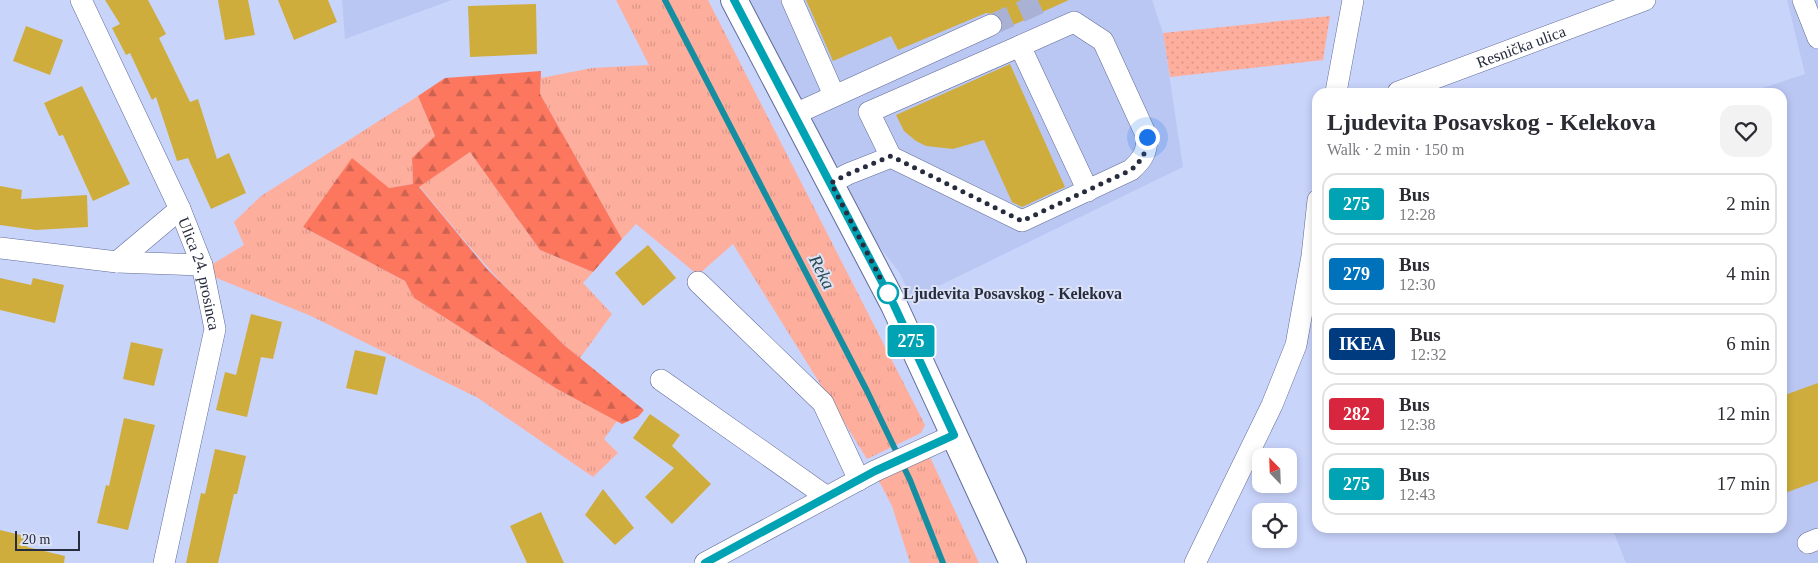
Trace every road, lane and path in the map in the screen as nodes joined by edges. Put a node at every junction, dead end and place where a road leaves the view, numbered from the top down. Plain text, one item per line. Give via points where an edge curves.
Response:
1 (81, 0) edge
2 (734, 0) edge
3 (792, 0) edge
4 (1353, 0) edge
5 (1645, 0) edge
6 (1803, 0) edge
7 (991, 25) tunnel mouth
8 (1818, 38) edge
9 (1020, 46) junction
10 (1337, 88) edge
11 (1409, 88) edge
12 (834, 95) junction
13 (795, 114) junction
14 (891, 156) junction
15 (831, 183) junction
16 (1088, 191) junction
17 (180, 209) junction
18 (0, 248) edge
19 (1312, 256) edge
20 (117, 262) junction
21 (202, 264) junction
22 (698, 282) dead end
23 (661, 380) dead end
24 (954, 435) junction
25 (867, 475) junction
26 (827, 497) junction
27 (164, 563) edge
28 (705, 563) edge
29 (1014, 563) edge
30 (1195, 563) edge

1 - 17 street, Ulica 24. prosinca
2 - 13 main road
3 - 12 street
4 - 10 street
5 - 11 street, Resnička ulica
6 - 8 street
7 - 12 street
9 - 14 street via 869,112
9 - 16 street
9 - 16 street via 1074,22 1104,42 1147,137 1147,149 1143,159 1131,170
12 - 13 street
13 - 15 main road
14 - 15 street
14 - 16 street via 1022,221
15 - 24 main road via 894,305
17 - 20 street
17 - 21 street, Ulica 24. prosinca
18 - 20 street
19 - 30 street via 1296,345 1279,390
20 - 21 street
21 - 27 street, Ulica 24. prosinca via 215,329
22 - 25 street via 823,403
23 - 26 street
24 - 25 street
24 - 29 main road
25 - 26 street
26 - 28 street

